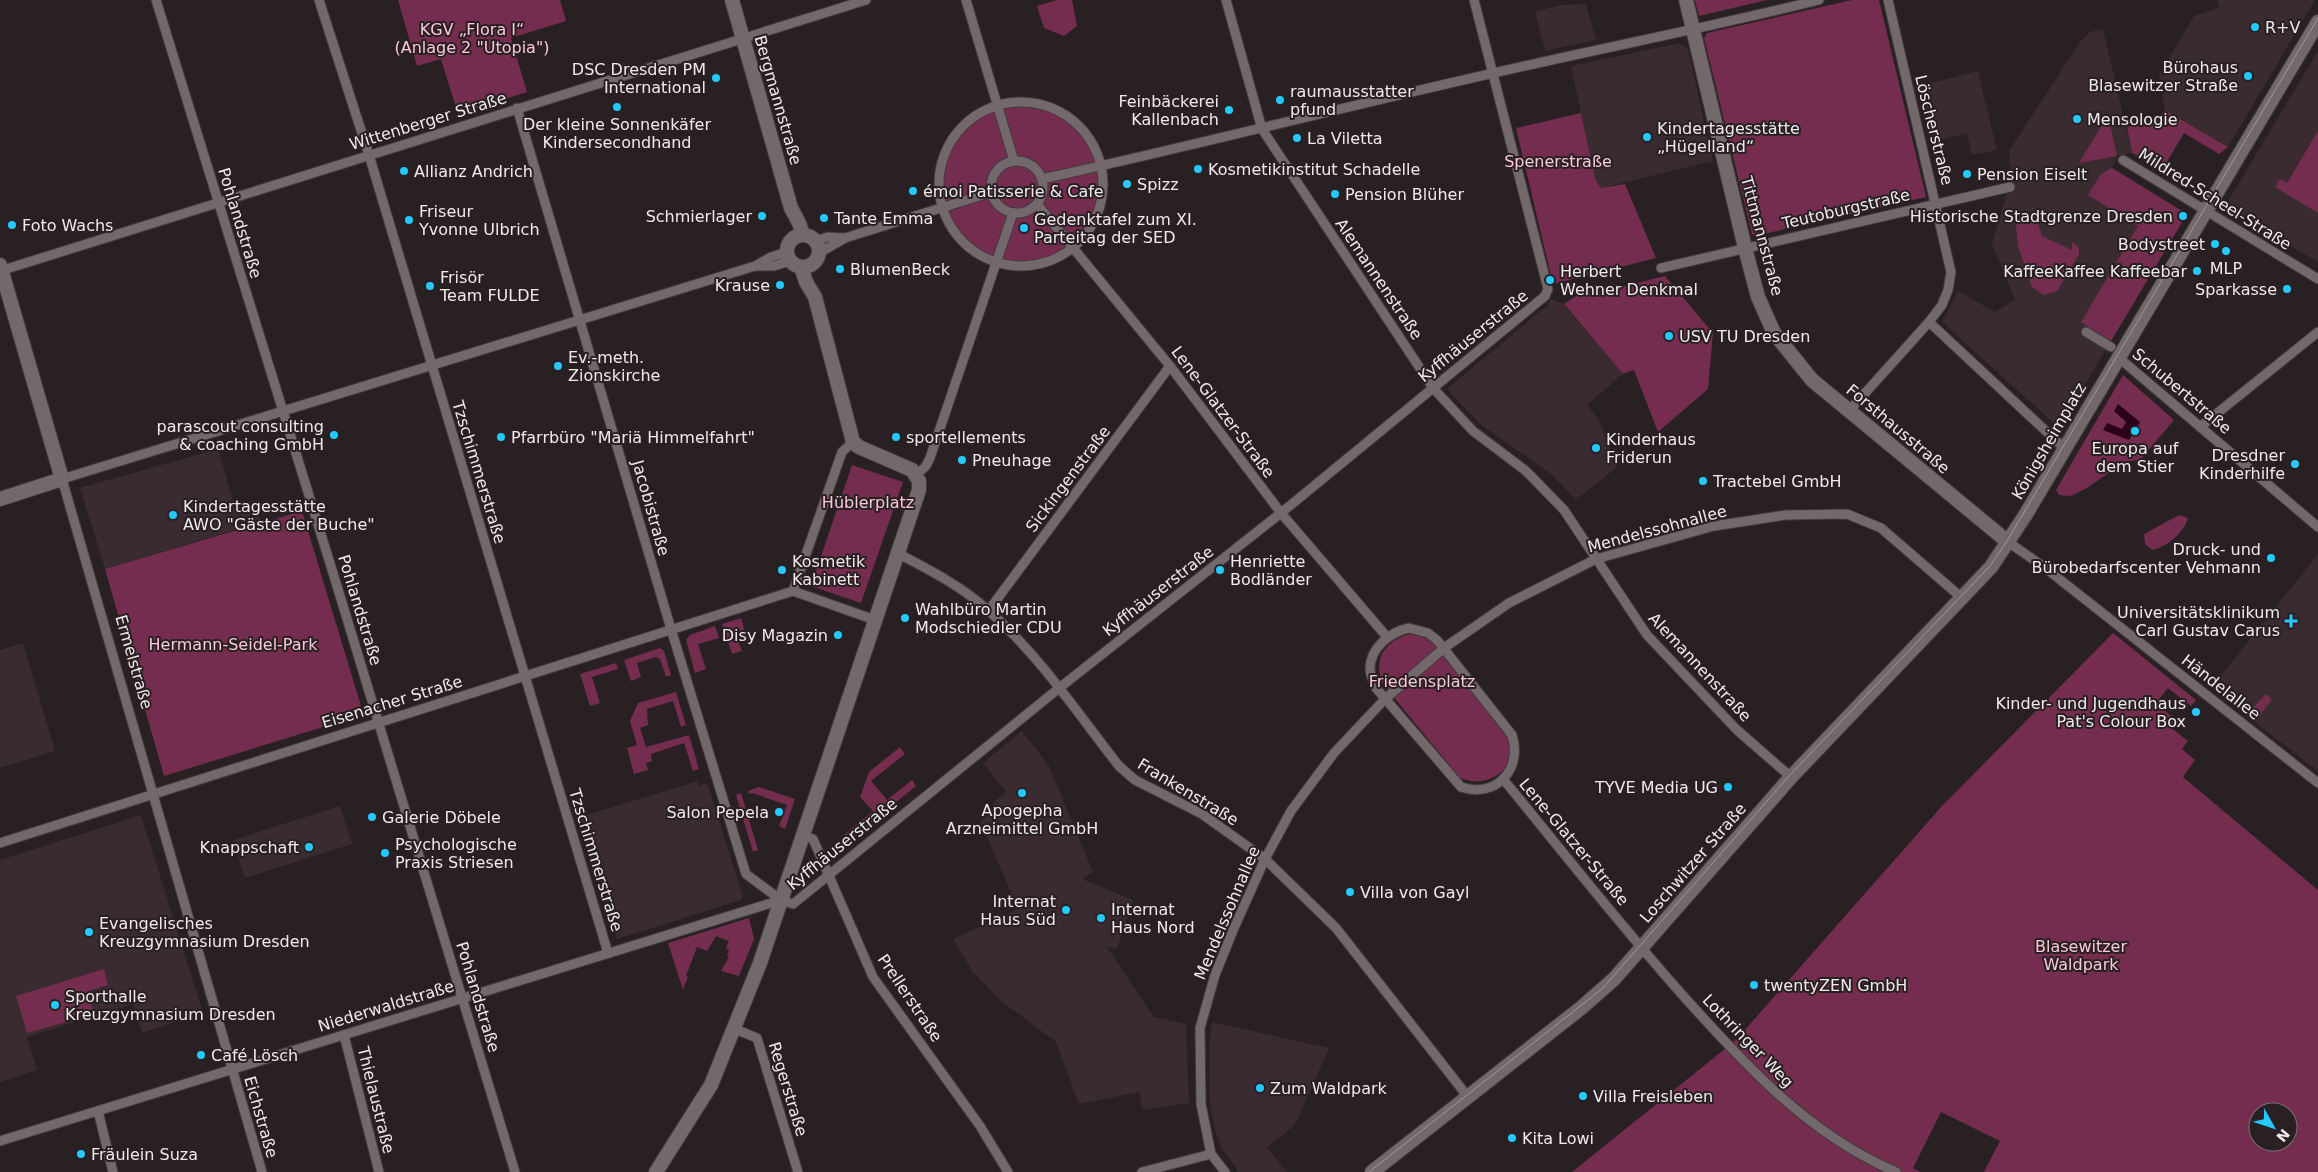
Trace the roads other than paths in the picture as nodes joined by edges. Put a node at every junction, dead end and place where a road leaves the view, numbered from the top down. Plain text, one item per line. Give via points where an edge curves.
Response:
1 (156, 0) edge
2 (318, 0) edge
3 (732, 0) edge
4 (866, 0) edge
5 (966, 0) edge
6 (1226, 0) edge
7 (1474, 0) edge
8 (1686, 0) edge
9 (1819, 0) edge
10 (1888, 0) edge
11 (2318, 22) edge
12 (1694, 30) junction
13 (743, 37) junction
14 (1494, 73) junction
15 (996, 105) junction
16 (517, 108) junction
17 (1262, 130) junction
18 (369, 155) junction
19 (2123, 160) dead end
20 (1014, 161) junction
21 (1102, 166) junction
22 (1042, 179) junction
23 (2010, 187) dead end
24 (992, 192) junction
25 (218, 203) junction
26 (1037, 204) junction
27 (1936, 204) junction
28 (942, 208) junction
29 (2206, 210) junction
30 (1013, 213) junction
31 (807, 242) junction
32 (1073, 248) junction
33 (1745, 248) junction
34 (797, 261) junction
35 (996, 262) junction
36 (1661, 268) dead end
37 (1, 269) edge
38 (2318, 279) edge
39 (581, 320) junction
40 (1929, 322) junction
41 (2086, 332) dead end
42 (2318, 332) edge
43 (1774, 333) joint
44 (2115, 352) junction
45 (431, 366) junction
46 (1170, 366) junction
47 (1434, 388) junction
48 (282, 411) junction
49 (1849, 411) junction
50 (2200, 427) junction
51 (853, 442) junction
52 (2064, 448) junction
53 (917, 474) junction
54 (62, 479) junction
55 (0, 499) edge
56 (1281, 513) junction
57 (2318, 526) edge
58 (2008, 542) junction
59 (897, 553) junction
60 (1596, 559) junction
61 (793, 591) junction
62 (1962, 598) junction
63 (989, 610) junction
64 (875, 620) junction
65 (671, 630) junction
66 (1387, 637) junction
67 (1444, 648) junction
68 (526, 675) junction
69 (1058, 689) junction
70 (1385, 699) junction
71 (379, 722) junction
72 (1791, 777) junction
73 (1503, 779) junction
74 (2318, 784) edge
75 (154, 792) junction
76 (803, 836) junction
77 (0, 843) edge
78 (1265, 859) junction
79 (829, 875) junction
80 (781, 900) junction
81 (1642, 948) junction
82 (608, 953) junction
83 (462, 998) junction
84 (735, 1029) junction
85 (344, 1035) junction
86 (232, 1070) junction
87 (1468, 1097) junction
88 (98, 1111) junction
89 (0, 1142) edge
90 (1211, 1154) junction
91 (113, 1172) edge
92 (262, 1172) edge
93 (379, 1172) edge
94 (515, 1172) edge
95 (656, 1172) edge
96 (798, 1172) edge
97 (1008, 1172) edge
98 (1142, 1172) edge
99 (1226, 1172) edge
100 (1372, 1172) edge
101 (1896, 1172) edge

1 - 25 street, Pohlandstraße
2 - 18 street, Tzschimmerstraße
3 - 13 street, Bergmannstraße
4 - 13 street, Wittenberger Straße
5 - 15 street
6 - 17 street, Alemannenstraße
7 - 14 street
8 - 12 street, Tittmannstraße
9 - 12 street
10 - 27 street, Löscherstraße
11 - 29 street, Königsheimplatz
12 - 14 street
12 - 33 street, Tittmannstraße
13 - 16 street, Wittenberger Straße
13 - 31 street, Bergmannstraße via 791,208
14 - 17 street
14 - 47 street, Kyffhäuserstraße via 1548,289 1540,301
15 - 20 street
15 - 21 street via 1035,102 1065,114 1087,134
15 - 28 street via 971,118 951,140 940,170
16 - 18 street, Wittenberger Straße
16 - 39 street, Jacobistraße
17 - 21 street
17 - 47 street, Alemannenstraße
18 - 25 street, Wittenberger Straße
18 - 45 street, Tzschimmerstraße
19 - 29 street, Mildred-Scheel-Straße
20 - 22 street via 1034,167
20 - 24 street via 994,176
21 - 22 street
21 - 32 street via 1103,194 1099,211
22 - 26 street via 1042,194
23 - 27 street, Teutoburgstraße
24 - 28 street
24 - 30 street via 999,206
25 - 37 street, Wittenberger Straße
25 - 48 street, Pohlandstraße
26 - 30 street via 1030,210
26 - 32 street, Lene-Glatzer-Straße
27 - 33 street, Teutoburgstraße
27 - 40 street, Löscherstraße via 1952,272 1942,305
28 - 31 street via 846,238
28 - 35 street via 954,232 967,246
29 - 38 street, Mildred-Scheel-Straße
29 - 44 street, Königsheimplatz
30 - 35 street
31 - 34 street
31 - 34 street via 789,243
32 - 35 street via 1042,263 1027,266
32 - 46 street, Lene-Glatzer-Straße
33 - 36 street, Teutoburgstraße
33 - 43 street, Tittmannstraße via 1758,297
34 - 39 street via 771,257 755,266
34 - 51 street via 815,297
35 - 53 street via 930,458
37 - 54 street, Ermelstraße
39 - 45 street
39 - 65 street, Jacobistraße
40 - 49 street, Löscherstraße
40 - 52 street
41 - 44 street, Schubertstraße
42 - 50 street
43 - 49 street, Forsthausstraße via 1812,380
44 - 50 street, Schubertstraße
44 - 52 street, Königsheimplatz
45 - 48 street
45 - 68 street, Tzschimmerstraße
46 - 56 street, Lene-Glatzer-Straße
46 - 63 street, Sickingenstraße
47 - 56 street, Kyffhäuserstraße
47 - 60 street, Alemannenstraße via 1473,431 1526,471 1564,510
48 - 54 street
48 - 71 street, Pohlandstraße
49 - 58 street, Forsthausstraße
50 - 57 street, Schubertstraße
51 - 53 street
51 - 61 street via 842,452
52 - 58 street, Königsheimplatz
53 - 59 street via 919,490
54 - 55 street
54 - 75 street, Ermelstraße
56 - 66 street, Lene-Glatzer-Straße
56 - 69 street, Kyffhäuserstraße
58 - 62 street, Loschwitzer Straße via 1991,567
58 - 74 street, Händelallee
59 - 63 street, Frankenstraße via 941,575
59 - 64 street
60 - 62 street, Mendelssohnallee via 1714,526 1786,515 1847,514 1881,528
60 - 67 street, Mendelssohnallee via 1509,603
60 - 72 street, Alemannenstraße via 1647,635 1737,730
61 - 64 street
61 - 65 street, Eisenacher Straße
62 - 72 street, Loschwitzer Straße
63 - 69 street, Frankenstraße via 1016,637
64 - 76 street
65 - 68 street, Eisenacher Straße
65 - 80 street, Jacobistraße via 746,874
66 - 67 street via 1409,628 1428,633
66 - 70 street via 1375,653 1370,667 1376,688
67 - 70 street
67 - 73 street via 1512,735 1517,749 1515,762
68 - 71 street, Eisenacher Straße
68 - 82 street, Tzschimmerstraße
69 - 78 street, Frankenstraße via 1119,766 1136,780 1202,814
69 - 79 street, Kyffhäuserstraße
70 - 73 street via 1461,787 1482,789
70 - 78 street, Mendelssohnallee via 1334,753 1290,811
71 - 75 street, Eisenacher Straße
71 - 83 street, Pohlandstraße
72 - 81 street, Loschwitzer Straße
73 - 81 street, Lene-Glatzer-Straße
75 - 77 street, Eisenacher Straße
75 - 86 street, Ermelstraße
76 - 79 street, Prellerstraße via 813,838
76 - 80 street
78 - 87 street, Frankenstraße via 1336,928
78 - 90 street, Mendelssohnallee via 1215,975 1200,1028 1201,1104
79 - 80 street, Kyffhäuserstraße via 793,904
79 - 97 street, Prellerstraße via 874,977 980,1126
80 - 82 street, Niederwaldstraße
80 - 84 street
81 - 87 street, Loschwitzer Straße via 1603,991
81 - 101 street, Lothringer Weg via 1731,1049 1771,1089 1836,1140
82 - 83 street, Niederwaldstraße
83 - 85 street, Niederwaldstraße
83 - 94 street, Pohlandstraße
84 - 95 street via 711,1085
84 - 96 street, Regerstraße via 757,1038
85 - 86 street, Niederwaldstraße
85 - 93 street, Thielaustraße
86 - 88 street, Niederwaldstraße
86 - 92 street, Eichstraße
87 - 100 street, Loschwitzer Straße
88 - 89 street, Niederwaldstraße
88 - 91 street
90 - 98 street
90 - 99 street, Mendelssohnallee

